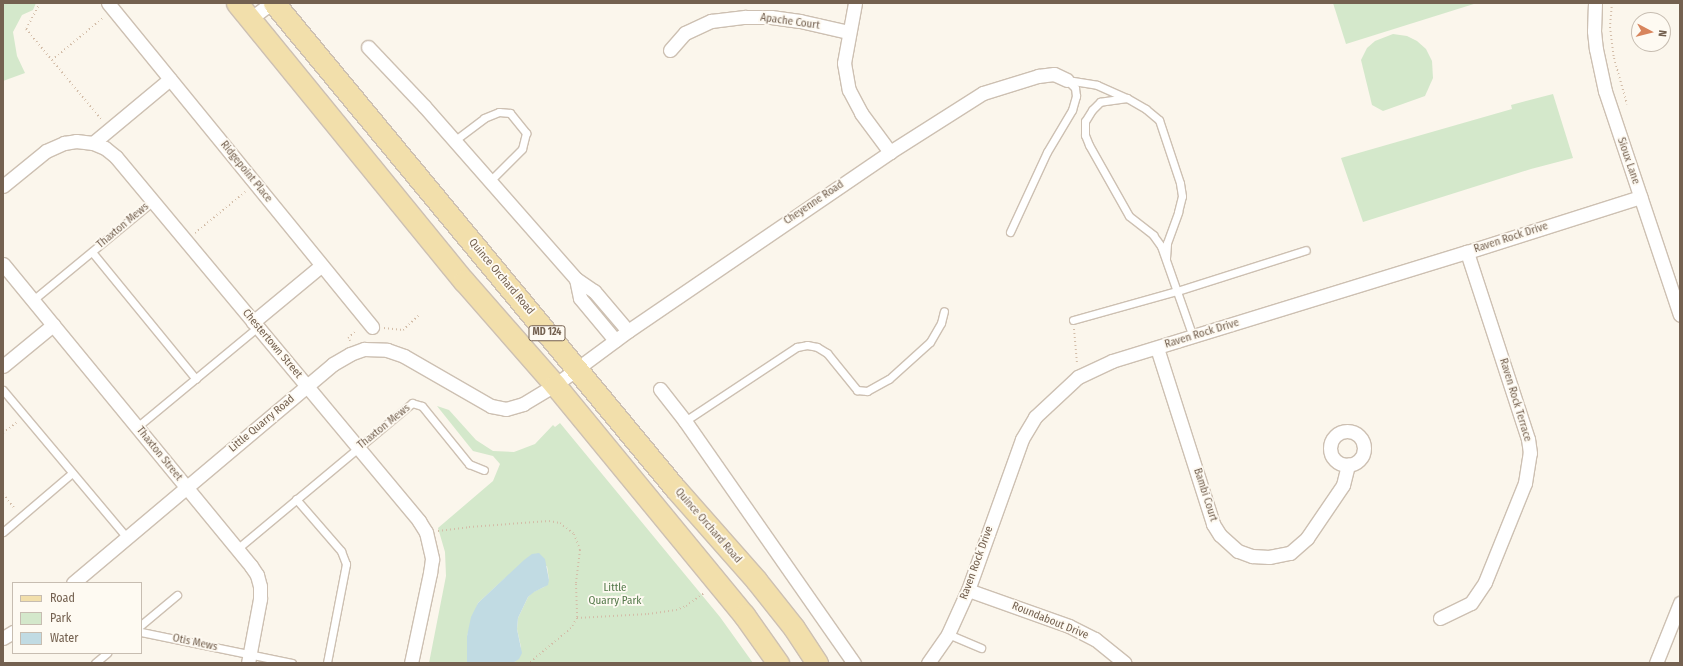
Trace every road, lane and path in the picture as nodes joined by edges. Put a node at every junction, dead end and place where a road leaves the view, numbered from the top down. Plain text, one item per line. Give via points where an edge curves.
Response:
1 (40, 3) edge
2 (271, 3) edge
3 (274, 3) edge
4 (855, 3) edge
5 (1595, 3) edge
6 (1612, 3) edge
7 (111, 6) edge
8 (244, 11) edge
9 (848, 32) junction
10 (368, 47) dead end
11 (670, 50) dead end
12 (52, 60) junction
13 (170, 79) junction
14 (1067, 80) junction
15 (1127, 98) junction
16 (1627, 104) dead end
17 (109, 130) junction
18 (454, 141) junction
19 (93, 143) junction
20 (890, 152) junction
21 (490, 181) junction
22 (3, 186) edge
23 (246, 191) dead end
24 (1640, 197) junction
25 (153, 201) junction
26 (1010, 232) dead end
27 (195, 233) dead end
28 (1306, 250) dead end
29 (92, 252) junction
30 (1467, 252) junction
31 (1166, 258) junction
32 (3, 264) edge
33 (322, 265) junction
34 (576, 279) junction
35 (1177, 291) junction
36 (33, 300) junction
37 (944, 311) dead end
38 (419, 315) dead end
39 (1680, 315) edge
40 (1074, 320) joint
41 (256, 324) junction
42 (53, 325) junction
43 (372, 327) joint
44 (356, 331) dead end
45 (628, 331) junction
46 (1193, 337) junction
47 (615, 340) junction
48 (350, 341) dead end
49 (1157, 348) junction
50 (3, 366) edge
51 (577, 369) junction
52 (1078, 378) junction
53 (196, 379) junction
54 (555, 385) junction
55 (307, 386) junction
56 (660, 389) dead end
57 (3, 390) edge
58 (24, 416) junction
59 (685, 421) junction
60 (137, 428) junction
61 (3, 433) edge
62 (358, 447) junction
63 (1348, 465) dead end
64 (484, 470) dead end
65 (72, 473) junction
66 (187, 488) junction
67 (3, 494) edge
68 (296, 499) junction
69 (21, 517) junction
70 (438, 531) dead end
71 (3, 532) edge
72 (126, 538) junction
73 (237, 549) junction
74 (74, 582) edge
75 (718, 583) junction
76 (968, 590) junction
77 (177, 594) dead end
78 (1680, 603) edge
79 (577, 618) junction
80 (1440, 618) dead end
81 (142, 624) edge
82 (142, 632) edge
83 (12, 633) edge
84 (948, 634) junction
85 (3, 638) edge
86 (981, 648) dead end
87 (106, 654) edge
88 (249, 659) edge
89 (95, 663) edge
90 (292, 663) edge
91 (327, 663) edge
92 (412, 663) edge
93 (529, 663) edge
94 (778, 663) edge
95 (818, 663) edge
96 (854, 663) edge
97 (928, 663) edge
98 (1126, 663) edge
99 (1656, 663) edge

1 - 12 path via 26,29
2 - 8 street
3 - 51 main road, Quince Orchard Road / MD 124
4 - 9 street
5 - 24 street, Sioux Lane via 1594,31 1600,72
6 - 16 path via 1612,47
7 - 12 path
7 - 13 street, Ridgepoint Place
8 - 54 main road, MD 124 via 464,281
9 - 11 street, Apache Court via 800,21 745,16 711,21 685,34
9 - 20 street via 844,63 849,90 861,112
10 - 18 street
12 - 17 path
13 - 17 street
13 - 33 street, Ridgepoint Place
14 - 15 lane via 1096,85
14 - 20 street, Cheyenne Road via 1054,74 1038,76 983,93
14 - 26 lane via 1075,92 1072,110 1047,152
15 - 31 lane via 1159,120 1180,183 1182,196 1167,243
15 - 31 lane via 1100,102 1085,121 1085,135 1129,216 1153,235
17 - 19 street
18 - 21 street
18 - 21 lane via 484,118 499,112 510,113 526,133 522,149
19 - 22 street, Chestertown Street via 70,141 52,148
19 - 25 street, Chestertown Street via 116,157
20 - 45 street, Cheyenne Road
21 - 34 street
23 - 27 path
24 - 30 street, Raven Rock Drive
24 - 39 street, Sioux Lane
25 - 29 lane, Thaxton Mews
25 - 41 street, Chestertown Street
28 - 35 lane
29 - 36 lane, Thaxton Mews
29 - 53 lane, Thaxton Mews
30 - 46 street, Raven Rock Drive
30 - 80 street, Raven Rock Terrace via 1528,439 1530,453 1525,483 1485,582 1471,602
31 - 35 lane
32 - 36 street, Thaxton Street
33 - 41 street
33 - 43 street, Ridgepoint Place
34 - 45 street via 594,291
34 - 47 street via 580,298
35 - 40 lane
35 - 46 lane
36 - 42 street, Thaxton Street
37 - 59 lane via 941,324 930,342 889,379 867,391 857,390 827,353 808,345 797,347
38 - 43 path via 403,330
40 - 52 path
41 - 53 lane
41 - 55 street, Chestertown Street
42 - 50 street
42 - 60 street, Thaxton Street
44 - 48 path via 348,338
45 - 47 street, Cheyenne Road
46 - 49 street, Raven Rock Drive
47 - 51 street, Cheyenne Road
49 - 52 street, Raven Rock Drive via 1105,364
49 - 63 street, Bambi Court via 1213,524 1220,535 1238,550 1252,556 1269,557 1290,553 1307,538 1343,485
51 - 54 street, Little Quarry Road
51 - 95 main road, Quince Orchard Road / MD 124 via 675,488 756,580
52 - 76 street, Raven Rock Drive via 1035,417 1022,439
53 - 60 lane
54 - 55 street, Little Quarry Road via 523,404 506,409 498,408 475,398 399,354 371,348 357,350 341,359
54 - 75 main road, MD 124
55 - 62 street, Chestertown Street
55 - 66 street, Little Quarry Road
56 - 59 street
57 - 58 lane
58 - 61 path
58 - 65 lane
59 - 96 street
60 - 66 street, Thaxton Street
62 - 64 lane, Thaxton Mews via 415,403 422,406 469,464
62 - 68 lane, Thaxton Mews
62 - 92 street, Chestertown Street via 419,521 430,545 430,573
65 - 69 lane
65 - 72 lane
66 - 72 street, Little Quarry Road
66 - 73 street, Thaxton Street
67 - 69 path
68 - 73 lane, Thaxton Mews
68 - 91 lane via 341,551 346,564
69 - 71 lane
70 - 79 path via 493,524 549,521 560,523 574,534 580,550 576,584
72 - 74 street, Little Quarry Road
73 - 88 street, Thaxton Street via 254,570 260,586
75 - 79 path via 686,606 676,610
75 - 94 main road, MD 124
76 - 84 street, Raven Rock Drive
76 - 98 street, Roundabout Drive via 1069,626 1095,639
77 - 81 lane
78 - 99 street
79 - 93 path via 571,628
82 - 88 lane, Otis Mews
83 - 85 street
84 - 86 lane
84 - 97 street, Raven Rock Drive
87 - 89 lane
88 - 90 lane

